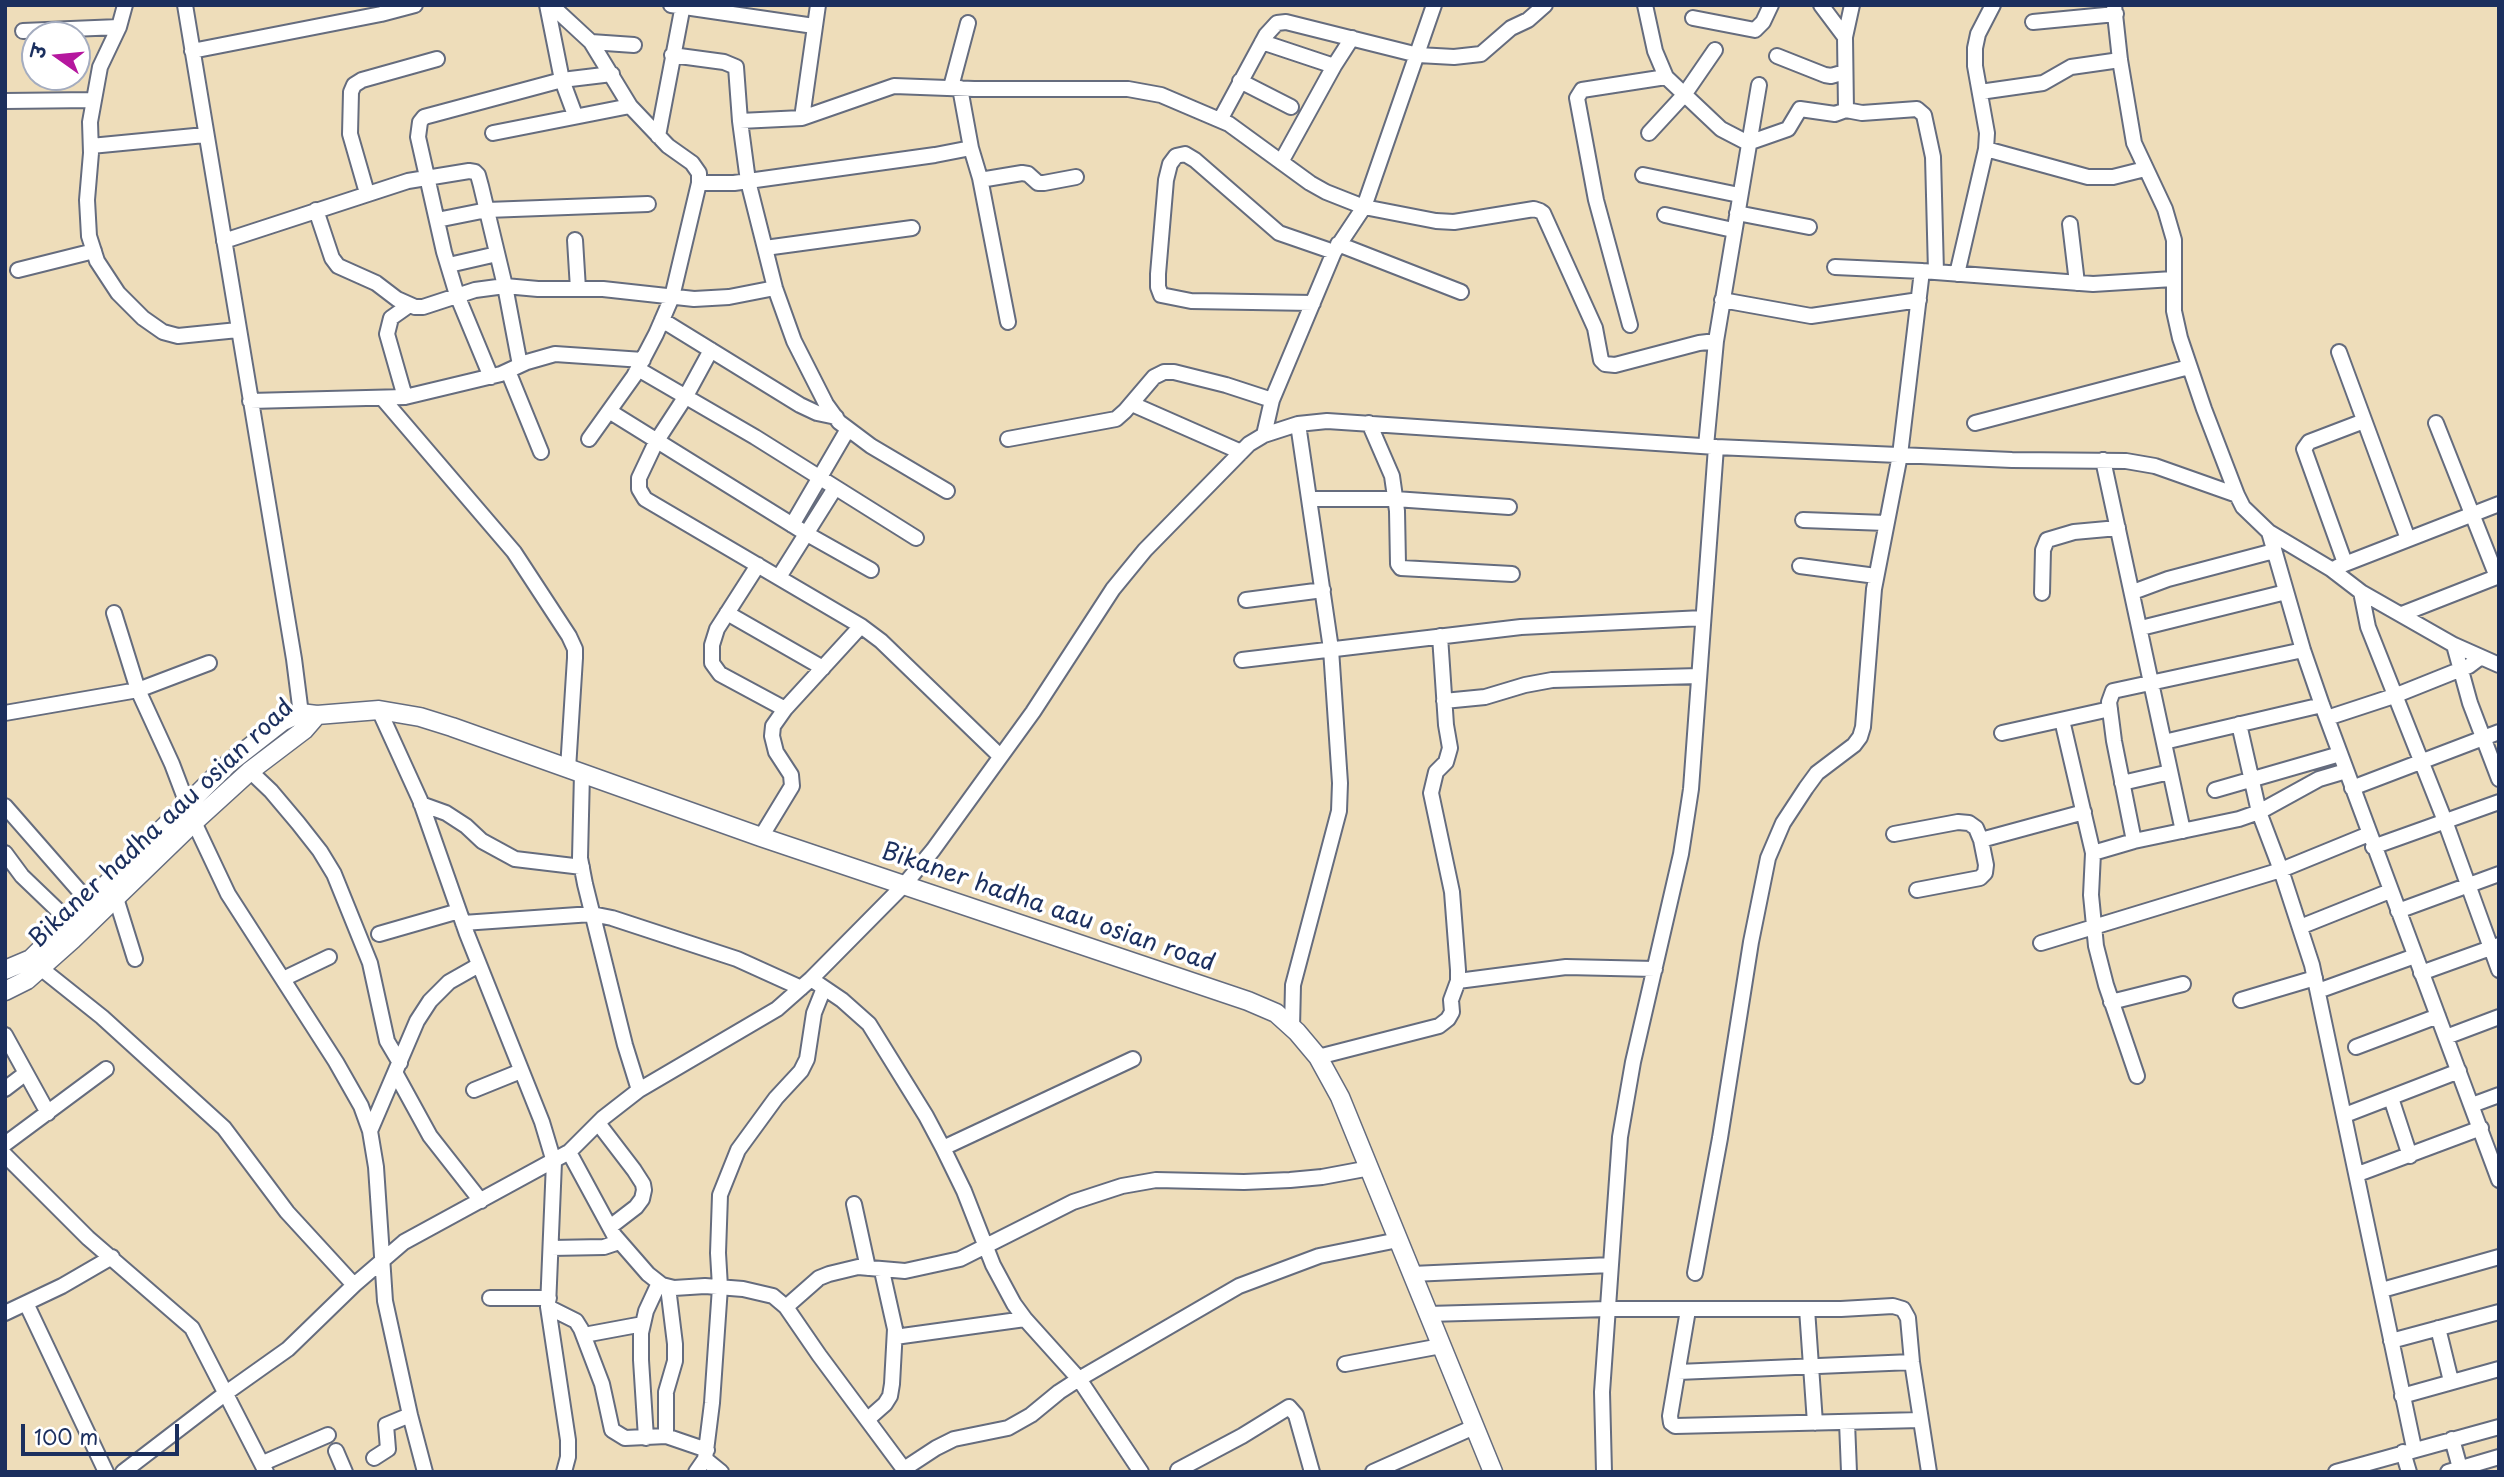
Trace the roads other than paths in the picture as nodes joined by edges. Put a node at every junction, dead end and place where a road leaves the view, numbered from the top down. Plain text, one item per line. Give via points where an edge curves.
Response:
1 (125, 5) edge
2 (185, 5) edge
3 (415, 5) edge
4 (549, 5) edge
5 (818, 5) edge
6 (1434, 5) edge
7 (1545, 5) edge
8 (1645, 5) edge
9 (1771, 5) edge
10 (1821, 5) edge
11 (1852, 5) edge
12 (1993, 5) edge
13 (679, 6) edge
14 (2115, 10) edge
15 (1693, 18) dead end
16 (2033, 22) dead end
17 (968, 23) dead end
18 (814, 26) junction
19 (119, 27) junction
20 (91, 28) edge
21 (1845, 37) junction
22 (1352, 38) junction
23 (591, 41) junction
24 (1262, 41) junction
25 (634, 45) dead end
26 (1715, 50) dead end
27 (192, 51) junction
28 (672, 55) junction
29 (1418, 55) junction
30 (1777, 56) dead end
31 (437, 59) dead end
32 (2120, 60) junction
33 (1334, 66) junction
34 (1845, 72) junction
35 (612, 74) junction
36 (1666, 77) junction
37 (562, 80) junction
38 (1241, 81) junction
39 (1759, 85) dead end
40 (956, 88) junction
41 (1980, 92) junction
42 (1684, 96) junction
43 (93, 100) junction
44 (5, 101) edge
45 (630, 106) junction
46 (1291, 107) dead end
47 (1846, 110) junction
48 (575, 115) junction
49 (803, 118) junction
50 (1220, 120) junction
51 (740, 121) junction
52 (493, 133) dead end
53 (1649, 133) dead end
54 (205, 135) junction
55 (658, 136) junction
56 (1748, 144) junction
57 (91, 146) junction
58 (971, 148) junction
59 (1986, 149) junction
60 (1281, 162) junction
61 (2145, 169) junction
62 (1643, 176) dead end
63 (1076, 177) dead end
64 (427, 178) junction
65 (980, 178) junction
66 (748, 181) junction
67 (699, 183) junction
68 (367, 193) junction
69 (1740, 195) junction
70 (648, 204) dead end
71 (1364, 207) junction
72 (316, 210) junction
73 (486, 210) junction
74 (1737, 213) junction
75 (1665, 215) dead end
76 (437, 220) junction
77 (2070, 224) dead end
78 (1809, 227) dead end
79 (912, 228) dead end
80 (1733, 230) junction
81 (575, 240) dead end
82 (223, 241) junction
83 (765, 248) junction
84 (1336, 248) junction
85 (94, 251) junction
86 (497, 254) junction
87 (449, 265) junction
88 (1835, 267) dead end
89 (18, 270) dead end
90 (1929, 272) junction
91 (1957, 274) junction
92 (2173, 279) junction
93 (2077, 283) junction
94 (506, 286) junction
95 (775, 288) junction
96 (578, 289) junction
97 (1461, 292) dead end
98 (457, 295) junction
99 (672, 297) junction
100 (1722, 300) junction
101 (1919, 300) junction
102 (1313, 303) junction
103 (408, 306) junction
104 (662, 320) junction
105 (1008, 322) dead end
106 (1630, 325) dead end
107 (238, 330) junction
108 (1716, 341) junction
109 (711, 349) junction
110 (2339, 352) dead end
111 (640, 365) junction
112 (2189, 367) junction
113 (514, 368) junction
114 (491, 377) junction
115 (686, 396) junction
116 (405, 397) junction
117 (383, 399) junction
118 (1272, 400) junction
119 (250, 401) junction
120 (1132, 404) junction
121 (609, 411) junction
122 (836, 417) junction
123 (2364, 421) junction
124 (1975, 423) dead end
125 (1298, 424) junction
126 (1369, 424) junction
127 (2436, 424) dead end
128 (848, 429) junction
129 (1264, 435) junction
130 (589, 439) dead end
131 (1008, 439) dead end
132 (656, 442) junction
133 (1711, 446) junction
134 (541, 452) dead end
135 (1241, 452) junction
136 (1900, 454) junction
137 (2103, 460) junction
138 (819, 478) junction
139 (835, 488) junction
140 (947, 491) dead end
141 (2237, 495) junction
142 (1310, 499) junction
143 (1395, 499) junction
144 (2499, 504) edge
145 (1509, 507) dead end
146 (2472, 514) junction
147 (1804, 520) dead end
148 (1886, 523) junction
149 (792, 525) junction
150 (2118, 528) junction
151 (2269, 532) junction
152 (807, 534) junction
153 (916, 538) dead end
154 (2408, 539) junction
155 (2274, 551) junction
156 (2346, 563) junction
157 (758, 565) junction
158 (1800, 566) dead end
159 (2331, 569) junction
160 (871, 570) dead end
161 (1512, 574) dead end
162 (1876, 576) junction
163 (779, 577) junction
164 (2498, 577) edge
165 (1323, 590) junction
166 (2133, 592) junction
167 (2286, 592) junction
168 (2361, 592) junction
169 (2042, 593) dead end
170 (1246, 600) dead end
171 (114, 612) dead end
172 (727, 613) junction
173 (2402, 614) junction
174 (1703, 618) junction
175 (861, 626) junction
176 (2141, 628) junction
177 (1440, 636) junction
178 (2454, 645) junction
179 (1331, 649) junction
180 (2303, 650) junction
181 (1242, 660) dead end
182 (2492, 660) edge
183 (209, 663) dead end
184 (823, 668) junction
185 (2460, 669) junction
186 (1699, 676) junction
187 (2152, 682) junction
188 (138, 690) junction
189 (2393, 696) junction
190 (1444, 701) junction
191 (785, 709) junction
192 (2110, 709) junction
193 (379, 710) junction
194 (2325, 711) junction
195 (5, 712) edge
196 (307, 719) junction
197 (2062, 720) junction
198 (2239, 724) junction
199 (2499, 732) edge
200 (2002, 733) dead end
201 (2483, 739) junction
202 (2164, 742) junction
203 (2340, 754) junction
204 (1000, 756) junction
205 (2420, 762) junction
206 (250, 771) junction
207 (575, 771) junction
208 (2346, 771) junction
209 (2170, 772) junction
210 (2499, 779) edge
211 (2252, 780) junction
212 (2122, 782) junction
213 (2352, 788) junction
214 (2215, 790) dead end
215 (186, 803) junction
216 (2499, 803) edge
217 (421, 804) junction
218 (5, 806) edge
219 (2084, 812) junction
220 (2259, 812) junction
221 (2445, 821) junction
222 (194, 822) junction
223 (2183, 831) junction
224 (1894, 834) dead end
225 (761, 836) junction
226 (1981, 840) junction
227 (2134, 841) junction
228 (2371, 841) junction
229 (5, 853) edge
230 (2093, 853) junction
231 (582, 867) junction
232 (2281, 870) junction
233 (2499, 874) edge
234 (904, 885) junction
235 (2468, 885) junction
236 (1917, 890) dead end
237 (2390, 891) junction
238 (116, 898) junction
239 (89, 902) junction
240 (2398, 911) junction
241 (592, 915) junction
242 (461, 917) junction
243 (71, 922) junction
244 (2094, 927) junction
245 (2300, 927) junction
246 (379, 934) dead end
247 (2040, 943) dead end
248 (2495, 946) edge
249 (2415, 956) junction
250 (329, 957) dead end
251 (135, 959) dead end
252 (35, 964) junction
253 (479, 965) junction
254 (7, 966) edge
255 (1655, 969) junction
256 (2499, 970) edge
257 (2421, 973) junction
258 (283, 979) junction
259 (1458, 981) junction
260 (806, 983) junction
261 (2183, 984) dead end
262 (2317, 985) junction
263 (824, 988) junction
264 (5, 991) edge
265 (2241, 1000) dead end
266 (2111, 1002) junction
267 (2438, 1016) junction
268 (2499, 1017) edge
269 (1292, 1028) junction
270 (5, 1035) edge
271 (2446, 1037) junction
272 (2356, 1047) dead end
273 (1318, 1057) junction
274 (1133, 1059) dead end
275 (398, 1068) junction
276 (106, 1069) dead end
277 (521, 1071) junction
278 (2459, 1072) junction
279 (26, 1073) junction
280 (2137, 1076) dead end
281 (5, 1088) edge
282 (474, 1090) dead end
283 (639, 1090) junction
284 (2499, 1095) edge
285 (2391, 1098) junction
286 (2472, 1105) junction
287 (48, 1113) junction
288 (2345, 1115) junction
289 (598, 1124) junction
290 (2481, 1128) junction
291 (370, 1131) junction
292 (5, 1144) edge
293 (943, 1148) junction
294 (569, 1152) junction
295 (5, 1155) edge
296 (2410, 1156) junction
297 (554, 1161) junction
298 (1370, 1168) junction
299 (2497, 1170) edge
300 (2358, 1174) junction
301 (481, 1201) junction
302 (854, 1204) dead end
303 (610, 1227) junction
304 (1398, 1240) junction
305 (619, 1242) junction
306 (985, 1244) junction
307 (551, 1248) junction
308 (2499, 1257) edge
309 (112, 1258) junction
310 (383, 1259) junction
311 (1611, 1265) junction
312 (875, 1269) junction
313 (1695, 1273) dead end
314 (1412, 1274) junction
315 (354, 1285) junction
316 (663, 1285) junction
317 (720, 1287) junction
318 (2382, 1290) junction
319 (490, 1297) dead end
320 (548, 1302) junction
321 (26, 1303) junction
322 (786, 1307) junction
323 (1608, 1309) junction
324 (1807, 1309) junction
325 (1688, 1310) junction
326 (2499, 1312) edge
327 (5, 1313) edge
328 (1428, 1314) junction
329 (1025, 1319) junction
330 (643, 1324) junction
331 (2438, 1328) junction
332 (584, 1335) junction
333 (895, 1337) junction
334 (2391, 1341) junction
335 (1441, 1346) junction
336 (1912, 1363) junction
337 (1345, 1364) dead end
338 (1811, 1367) junction
339 (2499, 1369) edge
340 (1678, 1372) junction
341 (1079, 1379) junction
342 (2451, 1381) junction
343 (226, 1392) junction
344 (2402, 1396) junction
345 (410, 1415) junction
346 (868, 1419) junction
347 (1921, 1420) junction
348 (1847, 1422) junction
349 (1815, 1423) junction
350 (1474, 1427) junction
351 (2499, 1427) edge
352 (328, 1435) dead end
353 (666, 1436) junction
354 (646, 1438) junction
355 (2452, 1439) junction
356 (2408, 1450) junction
357 (336, 1451) dead end
358 (706, 1455) junction
359 (2499, 1457) edge
360 (374, 1458) dead end
361 (264, 1468) edge
362 (905, 1470) edge
363 (1178, 1470) edge
364 (2454, 1470) edge
365 (2342, 1471) edge
366 (106, 1472) edge
367 (122, 1472) edge
368 (345, 1472) edge
369 (425, 1472) edge
370 (564, 1472) edge
371 (696, 1472) edge
372 (721, 1472) edge
373 (1141, 1472) edge
374 (1312, 1472) edge
375 (1373, 1472) edge
376 (1493, 1472) edge
377 (1604, 1472) edge
378 (1849, 1472) edge
379 (1929, 1472) edge
380 (2409, 1472) edge

1 - 19 street
2 - 27 street
3 - 27 street
4 - 23 street
4 - 37 street
5 - 18 street
6 - 29 street
7 - 29 street via 1481,54
8 - 36 street
9 - 15 street via 1755,30
10 - 21 street
11 - 21 street
12 - 41 street via 1975,48
13 - 18 street
13 - 28 street
14 - 16 street
14 - 32 street
17 - 40 street
18 - 49 street
19 - 20 street
19 - 43 street via 100,67
21 - 34 street
22 - 24 street via 1286,22 1277,23
22 - 29 street
22 - 33 street
23 - 25 street
23 - 35 street
24 - 33 street
24 - 38 street
26 - 42 street
27 - 54 street
28 - 51 street via 736,67
28 - 55 street
29 - 71 street
30 - 34 street via 1825,75
31 - 68 street via 354,85 350,134
32 - 41 street via 2071,67 2043,83
32 - 61 street via 2129,124
33 - 60 street
34 - 47 street
35 - 37 street
35 - 45 street
36 - 42 street
36 - 106 street via 1583,90 1577,98 1596,200
37 - 48 street
37 - 64 street via 424,117 418,137
38 - 46 street
38 - 50 street
39 - 56 street
40 - 49 street via 894,86
40 - 50 street via 1128,89 1161,94
40 - 58 street
41 - 59 street
42 - 53 street
42 - 56 street via 1721,129
43 - 44 street
43 - 57 street
45 - 48 street
45 - 55 street
47 - 56 street via 1835,114 1800,109 1788,129
47 - 90 street via 1922,112 1933,157
48 - 52 street
49 - 51 street
50 - 60 street
51 - 66 street
54 - 57 street
54 - 82 street
55 - 67 street via 692,163
56 - 69 street
57 - 85 street via 87,200
58 - 65 street
58 - 66 street
59 - 61 street via 2088,177
59 - 91 street
60 - 71 street via 1326,192
61 - 92 street via 2172,228
62 - 69 street
63 - 65 street via 1044,183 1022,173
64 - 68 street
64 - 73 street via 474,172
64 - 76 street
65 - 105 street
66 - 67 street
66 - 83 street
67 - 99 street
68 - 72 street
69 - 74 street
70 - 73 street
71 - 84 street
71 - 108 street via 1445,222 1540,211 1595,328 1605,364
72 - 82 street
72 - 103 street via 338,266 376,283
73 - 76 street
73 - 86 street
74 - 78 street
74 - 80 street
75 - 80 street
76 - 87 street
77 - 93 street
79 - 83 street
80 - 100 street
81 - 96 street
82 - 107 street
83 - 95 street
84 - 97 street
84 - 102 street
84 - 102 street via 1279,233 1185,154 1170,164 1158,274 1161,295 1191,301
85 - 89 street
85 - 107 street via 118,293 163,332 178,336
86 - 87 street
86 - 94 street
87 - 98 street
88 - 90 street
90 - 91 street
90 - 101 street
91 - 93 street
92 - 93 street
92 - 112 street via 2176,325
94 - 96 street
94 - 98 street
94 - 113 street
95 - 99 street via 729,297
95 - 122 street via 794,341
96 - 99 street
98 - 103 street via 424,307
98 - 114 street
99 - 104 street
100 - 101 street via 1811,316
100 - 108 street
101 - 136 street
102 - 118 street
103 - 116 street via 391,318 387,334
104 - 109 street
104 - 111 street
107 - 119 street
108 - 133 street
109 - 115 street
109 - 122 street via 800,405
110 - 123 street
111 - 113 street via 561,354
111 - 115 street
111 - 121 street
112 - 124 street
112 - 141 street
113 - 114 street
113 - 134 street
114 - 116 street
115 - 132 street
115 - 138 street
116 - 117 street
117 - 119 street
117 - 207 street via 514,552 569,636 576,658
118 - 120 street via 1164,372 1154,377
118 - 129 street
119 - 196 street
120 - 131 street via 1116,419
120 - 135 street
121 - 130 street
121 - 132 street
122 - 128 street
123 - 154 street
123 - 156 street via 2309,442 2304,449
125 - 126 street
125 - 129 street
125 - 142 street
126 - 133 street
126 - 143 street via 1392,477
127 - 146 street
128 - 138 street
128 - 140 street
129 - 135 street
132 - 149 street
132 - 157 street via 639,478 645,499
133 - 136 street
133 - 174 street
135 - 204 street via 1113,589
136 - 137 street
136 - 148 street
137 - 141 street via 2155,466
137 - 150 street
138 - 139 street
138 - 149 street
139 - 152 street
139 - 153 street
141 - 151 street via 2252,518
142 - 143 street
142 - 165 street
143 - 145 street
143 - 161 street via 1401,568
144 - 146 street
146 - 154 street
146 - 164 street
147 - 148 street
148 - 162 street
149 - 152 street
150 - 166 street
150 - 169 street via 2047,540
151 - 155 street
151 - 159 street
152 - 160 street
152 - 163 street
154 - 156 street
155 - 166 street
155 - 167 street
156 - 159 street
157 - 163 street
157 - 172 street
158 - 162 street
159 - 168 street
162 - 313 street via 1860,737 1805,788 1768,858
163 - 175 street
164 - 173 street
165 - 170 street
165 - 179 street
166 - 176 street
167 - 176 street
167 - 180 street
168 - 173 street
168 - 189 street via 2368,628
171 - 188 street
172 - 184 street
172 - 191 street via 712,645 716,670
173 - 178 street
174 - 177 street
174 - 186 street
175 - 184 street
175 - 204 street
176 - 187 street
177 - 179 street
177 - 190 street
178 - 182 street
178 - 185 street
179 - 181 street
179 - 269 street via 1339,811 1293,985
180 - 187 street
180 - 194 street
182 - 185 street
183 - 188 street
184 - 191 street
185 - 189 street
185 - 201 street
186 - 190 street via 1552,681
186 - 255 street via 1691,789
187 - 192 street via 2113,691
187 - 202 street
188 - 195 street
188 - 215 street
189 - 194 street
189 - 205 street
190 - 259 street via 1450,756 1436,772 1431,793 1452,892
191 - 225 street via 772,736 792,786
192 - 197 street
192 - 212 street
193 - 196 main road, Bikaner hadha aau osian road
193 - 207 main road, Bikaner hadha aau osian road via 420,717
193 - 217 street
194 - 198 street
194 - 203 street
196 - 206 main road, Bikaner hadha aau osian road
196 - 215 main road, Bikaner hadha aau osian road via 266,732
197 - 200 street
197 - 219 street
198 - 202 street
198 - 211 street
199 - 201 street
201 - 205 street
201 - 210 street
202 - 209 street
203 - 208 street
203 - 211 street
204 - 234 street
205 - 213 street
205 - 221 street
206 - 222 main road, Bikaner hadha aau osian road
206 - 275 street via 291,815 334,874 370,963 387,1041
207 - 225 main road, Bikaner hadha aau osian road
207 - 231 street
208 - 213 street
208 - 220 street via 2310,783
209 - 212 street
209 - 223 street
211 - 214 street
211 - 220 street
212 - 227 street
213 - 228 street
215 - 222 street
215 - 239 main road, Bikaner hadha aau osian road
216 - 221 street
217 - 231 street via 446,813 515,859
217 - 242 street
218 - 239 street
219 - 226 street
219 - 230 street
220 - 223 street
220 - 232 street
221 - 228 street
221 - 235 street
222 - 238 main road, Bikaner hadha aau osian road
222 - 258 street via 228,894
223 - 227 street
224 - 226 street via 1958,822 1976,828
225 - 234 main road, Bikaner hadha aau osian road
226 - 236 street via 1986,865 1980,878
227 - 230 street
228 - 232 street
228 - 237 street
229 - 243 street via 22,876
230 - 244 street
231 - 241 street
232 - 244 street
232 - 245 street
233 - 235 street
234 - 260 street
234 - 269 main road, Bikaner hadha aau osian road via 1248,1001 1276,1013
235 - 240 street
235 - 248 street
237 - 240 street
237 - 245 street
238 - 251 street
238 - 252 main road, Bikaner hadha aau osian road
239 - 243 main road, Bikaner hadha aau osian road
240 - 249 street
241 - 242 street
241 - 260 street
241 - 283 street
242 - 246 street
242 - 253 street
243 - 252 main road, Bikaner hadha aau osian road
244 - 247 street
244 - 266 street
245 - 262 street
248 - 256 street
248 - 257 street
249 - 257 street
249 - 262 street
250 - 258 street
252 - 254 main road, Bikaner hadha aau osian road
252 - 264 main road, Bikaner hadha aau osian road via 27,980
252 - 315 street via 102,1017 224,1128 288,1212
253 - 275 street via 449,982 430,1001
253 - 277 street
255 - 259 street via 1566,967
255 - 311 street via 1620,1137
257 - 267 street
258 - 291 street via 336,1062
259 - 273 street via 1452,992 1452,1012 1439,1026
260 - 263 street
260 - 283 street via 777,1009
261 - 266 street
262 - 265 street
262 - 288 street
263 - 293 street via 869,1024
263 - 317 street via 802,1071 754,1127 727,1173 718,1210
266 - 280 street
267 - 271 street
267 - 272 street
268 - 271 street
269 - 273 main road, Bikaner hadha aau osian road
270 - 279 street
271 - 278 street
273 - 298 main road, Bikaner hadha aau osian road
274 - 293 street
275 - 291 street
275 - 301 street via 430,1136
276 - 287 street
277 - 282 street
277 - 297 street
278 - 285 street
278 - 286 street
279 - 281 street
279 - 287 street
283 - 289 street
284 - 286 street
285 - 288 street
285 - 296 street
286 - 290 street
287 - 292 street
288 - 300 street
289 - 294 street
289 - 303 street via 644,1190 636,1207
290 - 296 street
290 - 299 street
291 - 310 street
293 - 306 street
294 - 297 street
294 - 303 street
295 - 309 street
296 - 300 street
297 - 301 street
297 - 307 street
298 - 304 main road, Bikaner hadha aau osian road
298 - 306 street via 1290,1180 1156,1180 1122,1186 1073,1202
300 - 318 street
301 - 310 street via 404,1242
302 - 312 street
303 - 305 street
304 - 314 main road, Bikaner hadha aau osian road
304 - 341 street via 1319,1256 1239,1286
305 - 307 street via 604,1247
305 - 316 street
306 - 312 street via 960,1259 935,1266
306 - 329 street
307 - 320 street
308 - 318 street
309 - 321 street
309 - 343 street via 192,1328
310 - 315 street
310 - 345 street via 385,1301
311 - 314 street
311 - 323 street
312 - 322 street via 845,1269 819,1279
312 - 333 street
314 - 328 main road, Bikaner hadha aau osian road
315 - 343 street via 288,1349
316 - 317 street
316 - 330 street
316 - 353 street via 675,1344 666,1392
317 - 322 street via 773,1296
317 - 358 street
318 - 334 street
319 - 320 street
320 - 332 street via 576,1321
320 - 370 street via 568,1440
321 - 327 street
321 - 366 street
322 - 346 street
323 - 325 street
323 - 328 street
323 - 377 street via 1602,1392
324 - 325 street
324 - 336 street via 1903,1309
324 - 338 street
325 - 340 street
326 - 331 street
328 - 335 main road, Bikaner hadha aau osian road
329 - 333 street
329 - 341 street
330 - 332 street
330 - 354 street via 640,1360
331 - 334 street
331 - 342 street
332 - 354 street via 603,1384 612,1430 625,1438
333 - 346 street via 890,1396
334 - 344 street
335 - 337 street
335 - 350 main road, Bikaner hadha aau osian road
336 - 338 street
336 - 347 street
338 - 340 street
338 - 349 street
339 - 342 street
340 - 349 street via 1670,1416 1675,1426
341 - 362 street via 1008,1428 954,1439
341 - 373 street
342 - 344 street
343 - 361 street
343 - 367 street
344 - 356 street
345 - 360 street via 386,1424 388,1449
345 - 369 street
346 - 362 street
347 - 348 street
347 - 379 street
348 - 349 street
348 - 378 street
350 - 375 street
350 - 376 main road, Bikaner hadha aau osian road
351 - 355 street
352 - 361 street
353 - 354 street
353 - 358 street
355 - 356 street
355 - 364 street
356 - 365 street
356 - 380 street
357 - 368 street
358 - 371 street
358 - 372 street
359 - 364 street
363 - 374 street via 1289,1407 1296,1415

